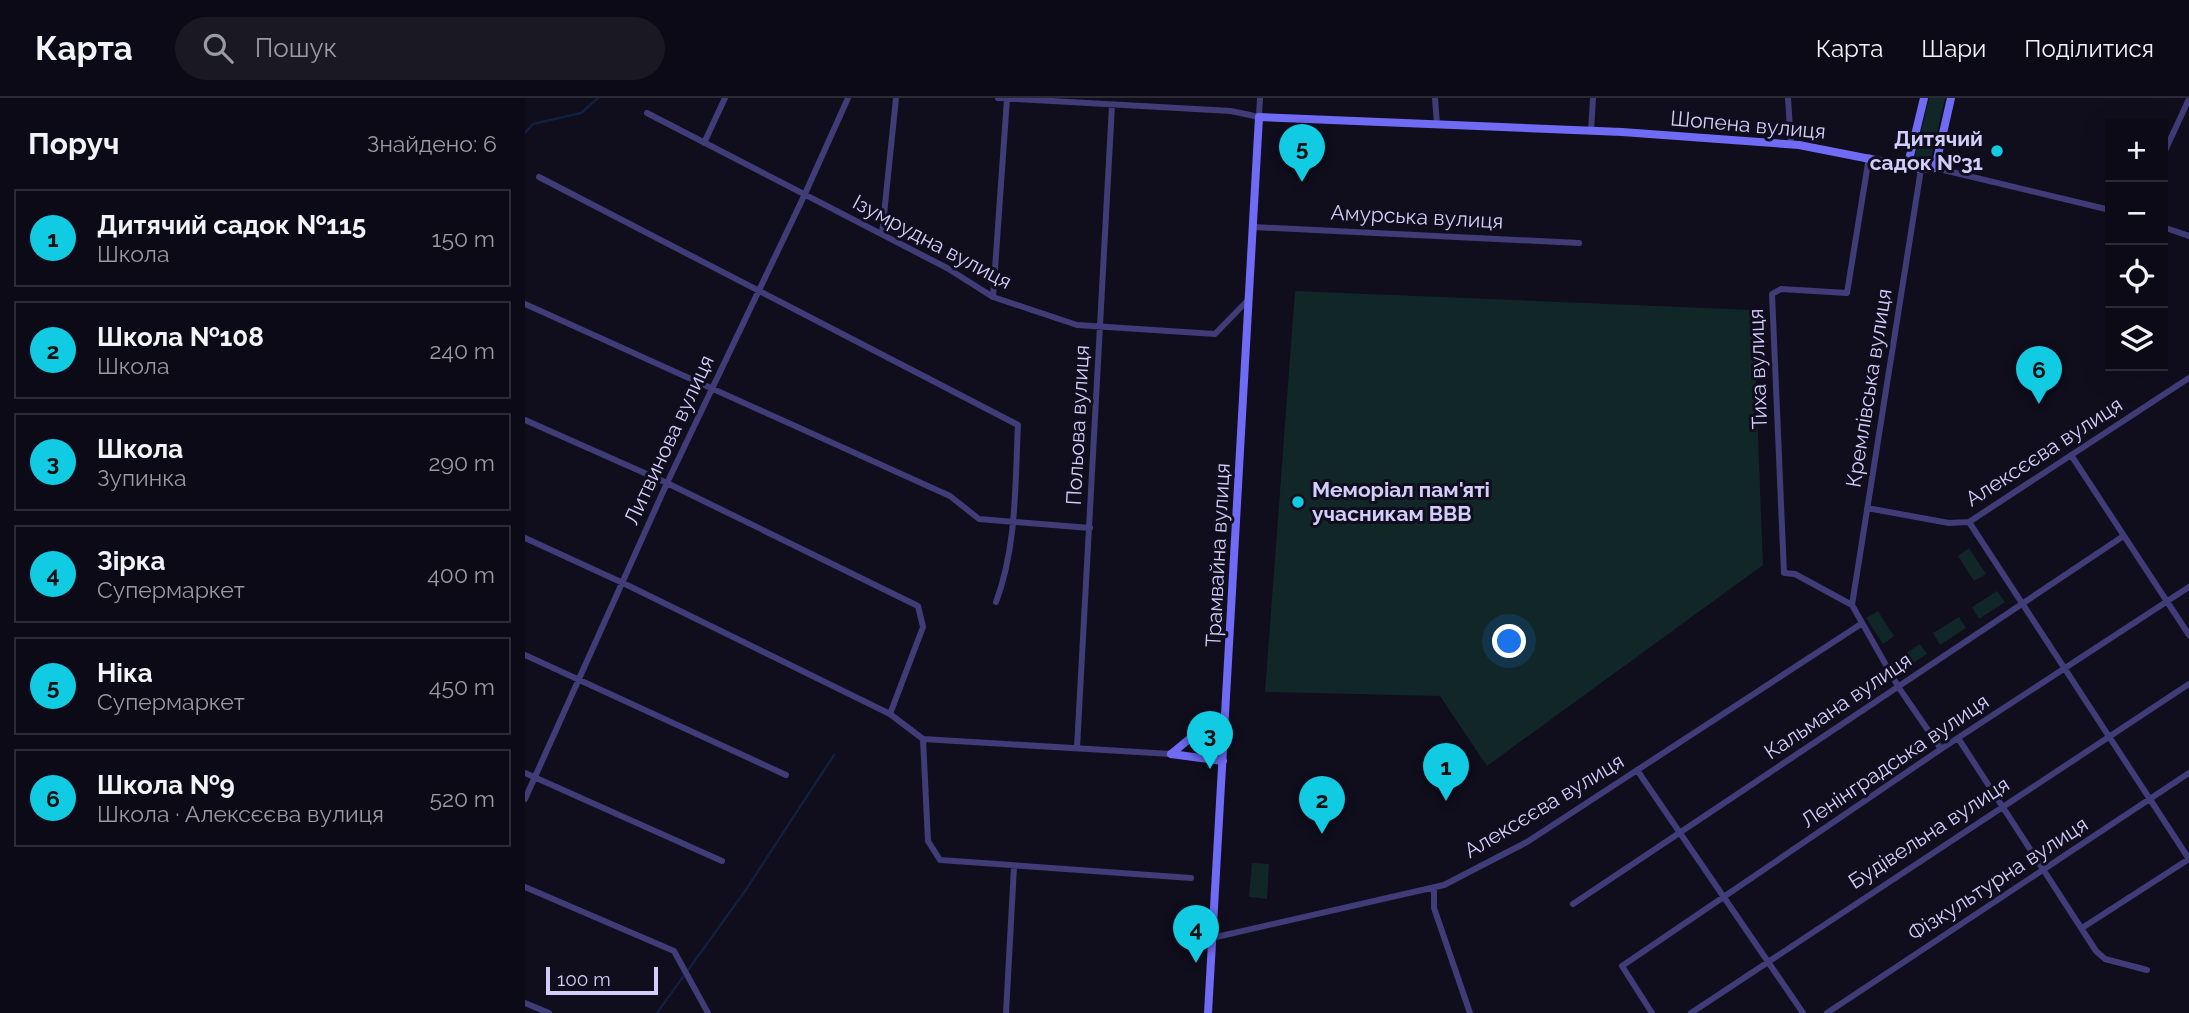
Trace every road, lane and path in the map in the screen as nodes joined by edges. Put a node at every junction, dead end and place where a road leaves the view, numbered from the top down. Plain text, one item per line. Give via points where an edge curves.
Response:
1 (725, 98) edge
2 (848, 98) edge
3 (896, 98) edge
4 (998, 98) edge
5 (1260, 98) edge
6 (1436, 98) edge
7 (1593, 98) edge
8 (1788, 98) edge
9 (1924, 98) edge
10 (1951, 98) edge
11 (1007, 99) edge
12 (2189, 99) edge
13 (1069, 100) edge
14 (1112, 104) junction
15 (647, 113) dead end
16 (1259, 117) junction
17 (1437, 124) junction
18 (1591, 131) junction
19 (704, 143) junction
20 (1791, 144) junction
21 (2168, 144) edge
22 (1869, 157) junction
23 (1908, 164) junction
24 (1935, 168) junction
25 (1921, 169) junction
26 (539, 177) dead end
27 (804, 196) junction
28 (2105, 209) edge
29 (1253, 226) junction
30 (2168, 229) edge
31 (882, 234) junction
32 (2189, 236) edge
33 (1579, 243) dead end
34 (758, 291) junction
35 (993, 297) junction
36 (1249, 299) junction
37 (525, 304) edge
38 (1100, 328) junction
39 (2189, 378) edge
40 (713, 389) junction
41 (525, 420) edge
42 (2071, 455) junction
43 (667, 483) junction
44 (1867, 508) junction
45 (1013, 522) junction
46 (1969, 522) junction
47 (1090, 528) junction
48 (2122, 537) junction
49 (525, 538) edge
50 (623, 583) junction
51 (2189, 587) edge
52 (996, 602) dead end
53 (2167, 602) junction
54 (2021, 604) junction
55 (1853, 608) junction
56 (1861, 624) junction
57 (2189, 635) edge
58 (525, 655) edge
59 (2064, 669) junction
60 (579, 681) junction
61 (2189, 684) edge
62 (1899, 688) junction
63 (890, 714) junction
64 (1225, 725) junction
65 (2108, 736) junction
66 (1958, 738) junction
67 (923, 739) junction
68 (1077, 748) junction
69 (1941, 749) junction
70 (1171, 754) junction
71 (1223, 761) junction
72 (1637, 770) junction
73 (525, 773) edge
74 (2189, 773) edge
75 (786, 775) dead end
76 (535, 777) junction
77 (525, 799) edge
78 (2150, 799) junction
79 (2002, 806) junction
80 (1678, 833) junction
81 (2189, 859) edge
82 (722, 861) dead end
83 (1014, 867) junction
84 (2044, 870) junction
85 (1191, 878) dead end
86 (525, 887) edge
87 (1434, 888) junction
88 (1723, 898) junction
89 (1573, 904) dead end
90 (2082, 928) junction
91 (1212, 938) junction
92 (1767, 961) junction
93 (2147, 970) dead end
94 (525, 1003) edge
95 (549, 1013) edge
96 (708, 1013) edge
97 (1006, 1013) edge
98 (1208, 1013) edge
99 (1470, 1013) edge
100 (1652, 1013) edge
101 (1691, 1013) edge
102 (1803, 1013) edge
103 (1827, 1013) edge

1 - 19 street
2 - 27 street, Литвинова вулиця
3 - 31 street
4 - 11 street, Шопена вулиця
5 - 16 street, Трамвайна вулиця
6 - 17 street
7 - 18 street
8 - 20 street
9 - 23 street
10 - 24 street
11 - 13 street, Шопена вулиця
11 - 35 street
12 - 21 street
13 - 14 street, Шопена вулиця
14 - 16 street, Шопена вулиця via 1231,111
14 - 38 street, Польова вулиця
15 - 19 street, Ізумрудна вулиця
16 - 17 street, Шопена вулиця
16 - 29 street, Трамвайна вулиця
17 - 18 street, Шопена вулиця
18 - 20 street, Шопена вулиця
19 - 27 street, Ізумрудна вулиця
20 - 22 street, Шопена вулиця
22 - 23 street, Шопена вулиця
22 - 55 street, Тиха вулиця via 1847,293 1781,289 1772,294 1784,573 1795,574
23 - 25 street, Шопена вулиця
24 - 25 street, Шопена вулиця
24 - 28 street, Шопена вулиця
25 - 44 street, Кремлівська вулиця
26 - 34 street
27 - 31 street, Ізумрудна вулиця
27 - 34 street, Литвинова вулиця
29 - 33 street, Амурська вулиця
29 - 36 street, Трамвайна вулиця
30 - 32 street
31 - 35 street, Ізумрудна вулиця
34 - 40 street, Литвинова вулиця
34 - 45 street via 1019,425
35 - 38 street, Ізумрудна вулиця via 1077,325
36 - 38 street, Ізумрудна вулиця via 1215,334
36 - 64 street, Трамвайна вулиця
37 - 40 street
38 - 47 street, Польова вулиця
39 - 42 street, Алексєєва вулиця
40 - 43 street, Литвинова вулиця
40 - 45 street via 950,496 979,519
41 - 43 street
42 - 46 street, Алексєєва вулиця
42 - 48 street
43 - 50 street, Литвинова вулиця
43 - 63 street via 918,606 923,627
44 - 46 street, Алексєєва вулиця via 1949,523
44 - 55 street, Кремлівська вулиця
45 - 47 street
45 - 52 street via 1006,576
46 - 54 street
47 - 68 street, Польова вулиця
48 - 53 street
48 - 54 street, Кальмана вулиця
49 - 50 street
50 - 60 street, Литвинова вулиця
50 - 63 street
51 - 53 street, Ленінградська вулиця
53 - 57 street
53 - 59 street, Ленінградська вулиця
54 - 59 street
54 - 62 street, Кальмана вулиця
55 - 56 street
56 - 62 street
56 - 72 street, Алексєєва вулиця
58 - 60 street
59 - 65 street
59 - 66 street, Ленінградська вулиця
60 - 75 street
60 - 76 street, Литвинова вулиця
61 - 65 street, Будівельна вулиця
62 - 69 street
62 - 80 street, Кальмана вулиця
63 - 67 street
64 - 70 street via 1204,727
64 - 71 street, Трамвайна вулиця
65 - 78 street
65 - 79 street, Будівельна вулиця
66 - 69 street, Ленінградська вулиця
66 - 79 street
67 - 68 street
67 - 83 street via 928,841 940,860
68 - 70 street
69 - 88 street, Ленінградська вулиця
70 - 71 street
71 - 91 street, Трамвайна вулиця
72 - 80 street
72 - 87 street, Алексєєва вулиця via 1527,842
73 - 76 street
74 - 78 street, Фiзкультурна вулиця
76 - 77 street, Литвинова вулиця
76 - 82 street
78 - 81 street
78 - 84 street, Фiзкультурна вулиця
79 - 84 street
79 - 92 street, Будівельна вулиця
80 - 88 street
80 - 89 street, Кальмана вулиця
81 - 90 street
83 - 85 street
83 - 97 street
84 - 90 street
84 - 103 street, Фiзкультурна вулиця
86 - 96 street via 674,950
87 - 91 street, Алексєєва вулиця
87 - 99 street via 1434,908
88 - 92 street
88 - 100 street, Ленінградська вулиця via 1622,966
90 - 93 street via 2105,959
91 - 98 street, Трамвайна вулиця
92 - 101 street, Будівельна вулиця
92 - 102 street
94 - 95 street

